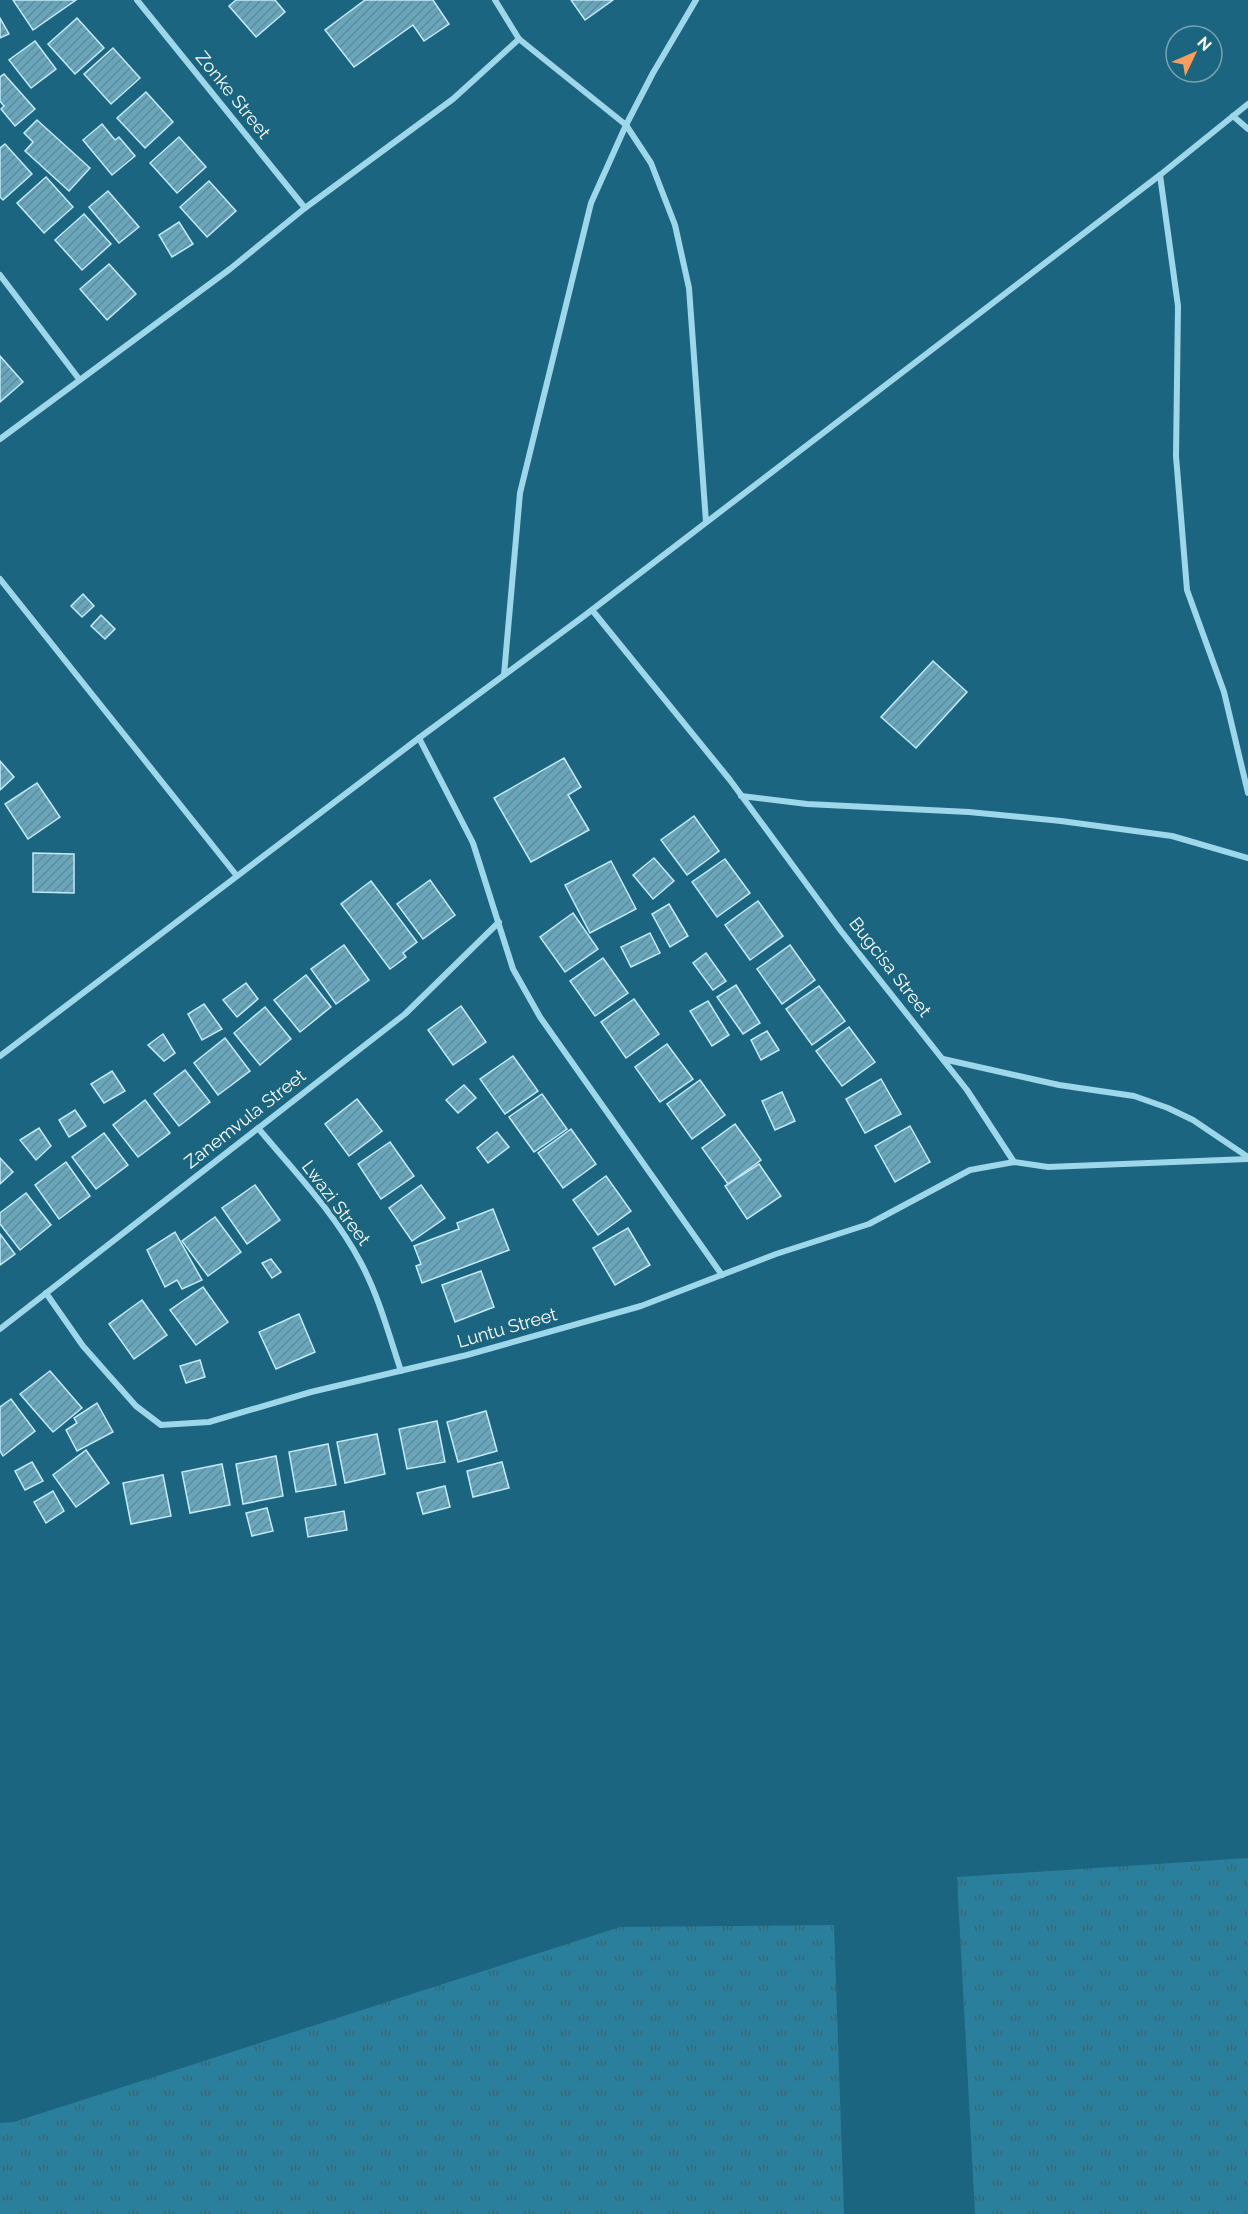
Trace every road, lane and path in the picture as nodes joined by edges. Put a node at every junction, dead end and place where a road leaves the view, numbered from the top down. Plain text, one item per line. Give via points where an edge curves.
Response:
1 (136, 0) edge
2 (495, 0) edge
3 (696, 0) edge
4 (519, 39) junction
5 (1248, 104) edge
6 (1233, 116) junction
7 (626, 125) junction
8 (1248, 129) edge
9 (1160, 175) junction
10 (305, 208) junction
11 (0, 275) edge
12 (79, 379) junction
13 (0, 439) edge
14 (706, 522) junction
15 (0, 579) edge
16 (592, 610) junction
17 (504, 675) junction
18 (419, 738) junction
19 (1248, 793) edge
20 (741, 796) junction
21 (1248, 858) edge
22 (237, 876) junction
23 (499, 922) junction
24 (0, 1056) edge
25 (943, 1059) junction
26 (258, 1128) junction
27 (1248, 1158) edge
28 (1014, 1162) junction
29 (722, 1275) junction
30 (46, 1293) junction
31 (0, 1329) edge
32 (401, 1371) junction

1 - 10 street, Zonke Street
2 - 4 street
3 - 7 street
4 - 7 street
4 - 10 street via 453,99
5 - 6 street
6 - 8 street
6 - 9 street
7 - 14 street via 651,163 675,225 690,288
7 - 17 street via 591,203 520,493
9 - 14 street
9 - 19 street via 1178,306 1176,456 1187,590 1224,692
10 - 12 street via 230,269
11 - 12 street
12 - 13 street
14 - 16 street
15 - 22 street
16 - 17 street
16 - 20 street, Bugcisa Street
17 - 18 street
18 - 22 street
18 - 23 street via 473,843
20 - 21 street via 1061,821 1172,836
20 - 25 street, Bugcisa Street
22 - 24 street
23 - 26 street, Zanemvula Street via 405,1014
23 - 29 street via 513,969 540,1017
25 - 27 street via 1059,1085 1134,1096 1193,1120
25 - 28 street, Bugcisa Street
26 - 30 street, Zanemvula Street
26 - 32 street, Lwazi Street via 336,1222 361,1263
27 - 28 street via 1048,1167
28 - 29 street, Luntu Street via 970,1170 869,1224
29 - 32 street, Luntu Street via 641,1306
30 - 31 street, Zanemvula Street
30 - 32 street, Luntu Street via 83,1346 136,1406 161,1425 209,1422

